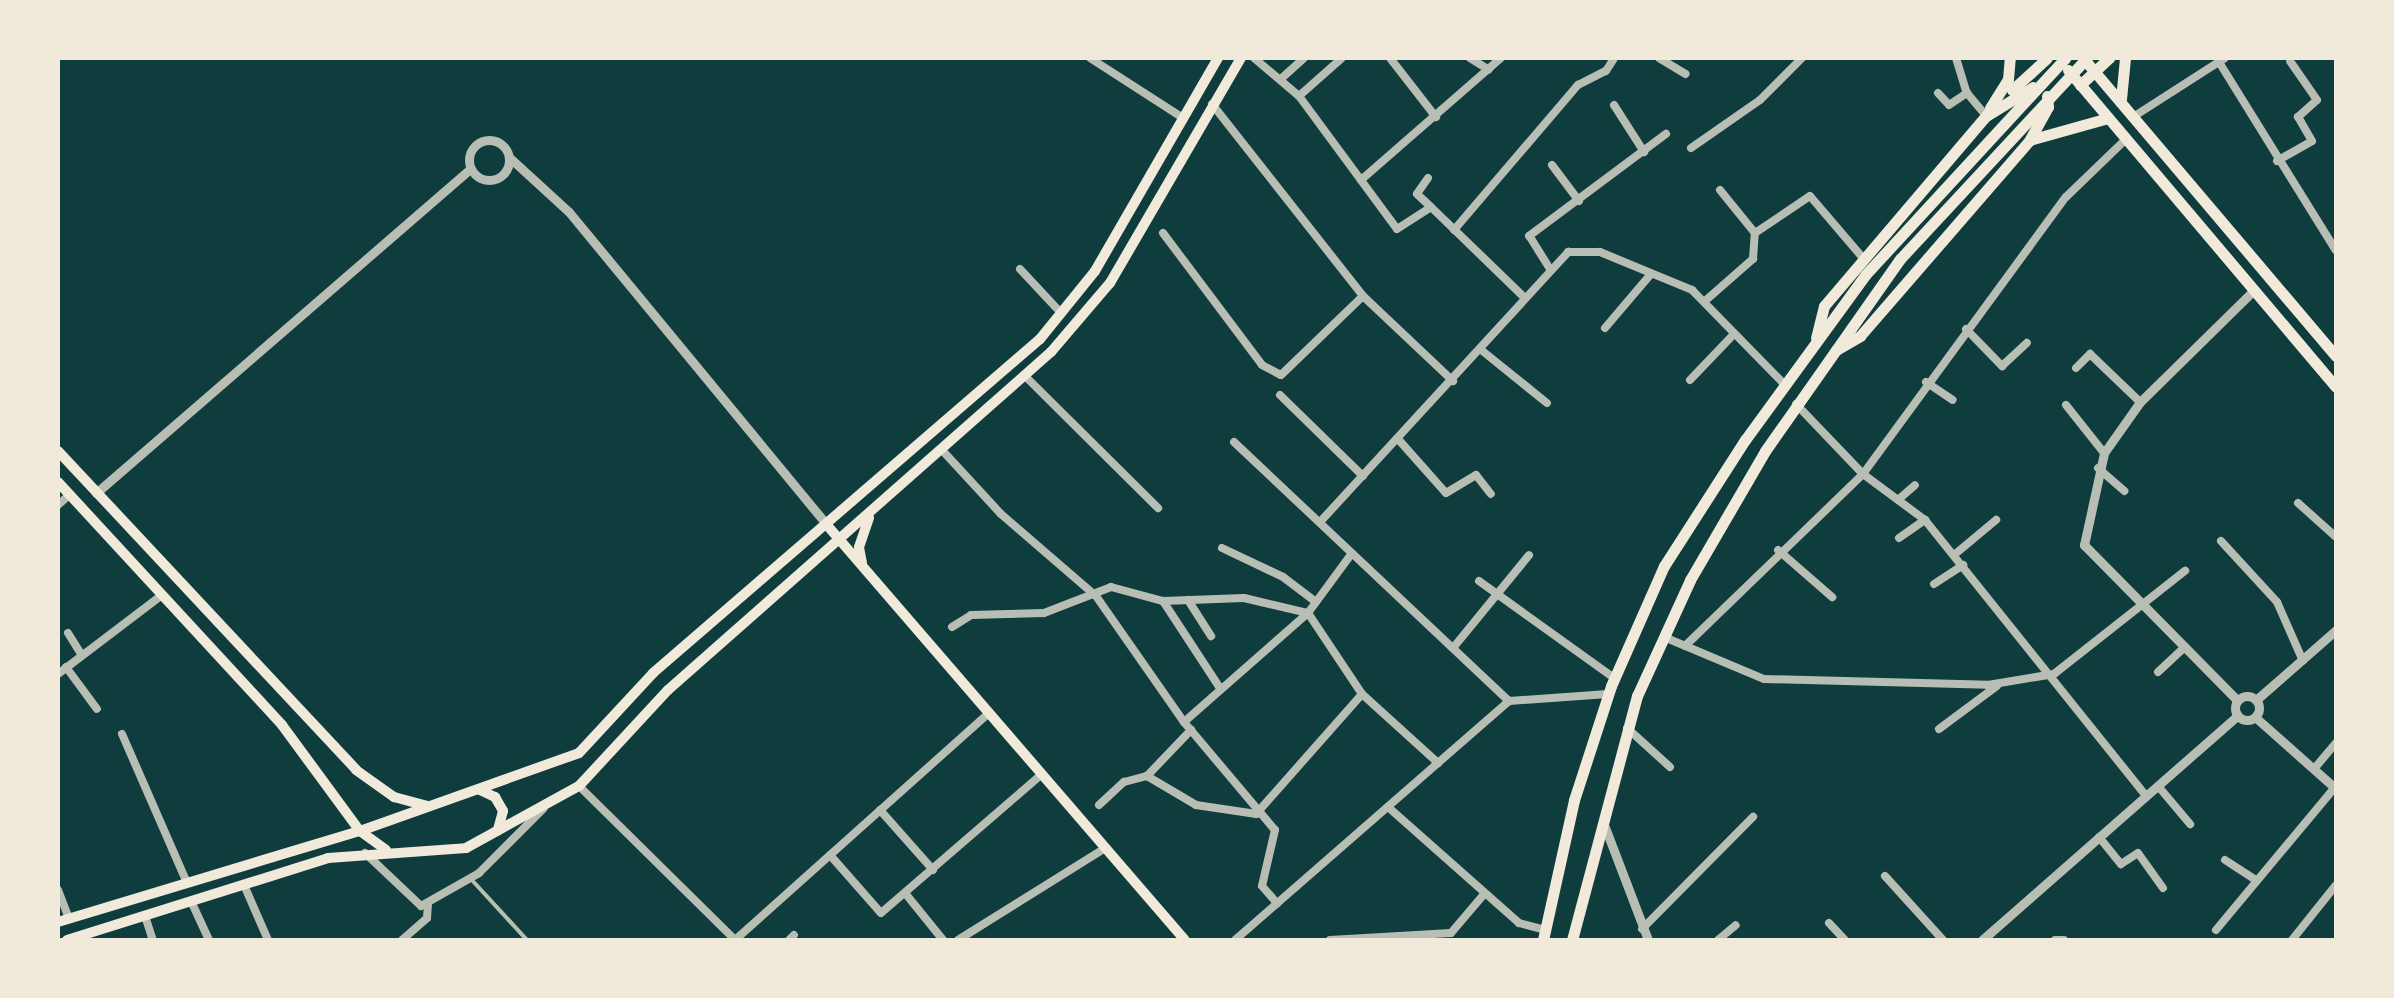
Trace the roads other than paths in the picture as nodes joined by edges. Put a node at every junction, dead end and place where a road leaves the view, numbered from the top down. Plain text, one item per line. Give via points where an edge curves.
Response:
1 (1090, 58) edge
2 (1218, 58) edge
3 (1241, 58) edge
4 (1254, 58) edge
5 (1304, 58) edge
6 (1342, 58) edge
7 (1390, 58) edge
8 (1470, 58) edge
9 (1501, 58) edge
10 (1614, 58) edge
11 (1659, 58) edge
12 (1802, 58) edge
13 (1956, 58) edge
14 (2010, 58) edge
15 (2047, 58) edge
16 (2057, 58) edge
17 (2065, 58) edge
18 (2085, 58) edge
19 (2108, 58) edge
20 (2124, 58) edge
21 (2222, 60) edge
22 (2290, 61) dead end
23 (1489, 70) junction
24 (2094, 71) junction
25 (1686, 74) dead end
26 (1283, 77) junction
27 (2080, 85) junction
28 (1938, 93) dead end
29 (1967, 93) junction
30 (1299, 96) junction
31 (2122, 103) junction
32 (1212, 104) junction
33 (1614, 105) dead end
34 (1986, 116) junction
35 (2134, 117) junction
36 (1183, 118) junction
37 (1436, 118) junction
38 (2108, 118) junction
39 (1666, 134) dead end
40 (2126, 139) junction
41 (2030, 141) junction
42 (1691, 148) dead end
43 (1644, 152) junction
44 (510, 158) junction
45 (2278, 161) junction
46 (1552, 165) dead end
47 (470, 170) junction
48 (1428, 178) dead end
49 (1361, 180) junction
50 (1720, 190) dead end
51 (1579, 201) junction
52 (1431, 207) junction
53 (1454, 230) junction
54 (1163, 233) dead end
55 (1755, 233) junction
56 (2336, 251) edge
57 (1863, 258) junction
58 (1020, 269) dead end
59 (1550, 269) junction
60 (1651, 274) junction
61 (2254, 290) junction
62 (1362, 296) junction
63 (1524, 297) junction
64 (1704, 301) junction
65 (1061, 313) junction
66 (1605, 328) dead end
67 (1966, 329) junction
68 (1734, 334) junction
69 (1814, 342) junction
70 (2027, 343) dead end
71 (1480, 348) junction
72 (1835, 350) junction
73 (2336, 356) edge
74 (2076, 368) dead end
75 (1024, 375) junction
76 (1453, 380) junction
77 (1690, 380) dead end
78 (1926, 382) junction
79 (1784, 384) junction
80 (2336, 387) edge
81 (1280, 396) dead end
82 (1953, 400) dead end
83 (2140, 402) junction
84 (1546, 403) dead end
85 (1796, 404) junction
86 (2066, 405) dead end
87 (1398, 439) junction
88 (1234, 442) dead end
89 (940, 449) junction
90 (58, 451) edge
91 (2104, 452) junction
92 (2098, 468) junction
93 (1862, 474) junction
94 (1363, 476) junction
95 (58, 482) edge
96 (1914, 484) dead end
97 (2124, 491) dead end
98 (96, 493) junction
99 (1490, 494) dead end
100 (69, 495) junction
101 (1899, 498) junction
102 (880, 503) junction
103 (2298, 503) dead end
104 (58, 505) edge
105 (1158, 508) dead end
106 (1925, 520) junction
107 (1996, 520) dead end
108 (1320, 522) junction
109 (826, 524) junction
110 (2336, 537) edge
111 (1899, 538) dead end
112 (839, 539) junction
113 (2220, 541) dead end
114 (1222, 548) dead end
115 (1778, 550) junction
116 (1352, 553) junction
117 (1529, 555) dead end
118 (1954, 555) junction
119 (1962, 565) junction
120 (864, 568) junction
121 (2185, 571) dead end
122 (1479, 581) dead end
123 (1934, 584) dead end
124 (162, 596) junction
125 (1096, 596) junction
126 (1498, 596) junction
127 (1832, 597) dead end
128 (1188, 600) junction
129 (1163, 601) junction
130 (1316, 602) junction
131 (2142, 604) junction
132 (1308, 613) junction
133 (952, 628) dead end
134 (2336, 630) edge
135 (68, 633) dead end
136 (1211, 636) dead end
137 (1664, 637) junction
138 (1685, 646) junction
139 (2185, 647) junction
140 (1453, 648) junction
141 (82, 656) junction
142 (2303, 660) junction
143 (66, 667) junction
144 (2158, 672) dead end
145 (58, 674) edge
146 (653, 674) junction
147 (2054, 674) junction
148 (1614, 678) junction
149 (2000, 683) junction
150 (1220, 688) junction
151 (668, 690) junction
152 (1362, 694) junction
153 (1608, 694) junction
154 (2238, 700) junction
155 (2256, 700) junction
156 (1510, 701) junction
157 (97, 709) dead end
158 (297, 710) junction
159 (989, 713) junction
160 (2238, 716) junction
161 (2256, 717) junction
162 (1184, 722) junction
163 (282, 725) junction
164 (1627, 728) junction
165 (1939, 729) dead end
166 (1191, 730) junction
167 (122, 734) dead end
168 (2336, 743) edge
169 (1438, 763) junction
170 (1670, 767) dead end
171 (2314, 769) junction
172 (1042, 774) junction
173 (1147, 776) junction
174 (580, 786) junction
175 (2158, 786) junction
176 (2336, 788) edge
177 (480, 790) junction
178 (2146, 796) junction
179 (549, 803) junction
180 (1099, 805) dead end
181 (428, 806) junction
182 (1388, 807) junction
183 (880, 810) junction
184 (1256, 814) junction
185 (1601, 817) junction
186 (1753, 817) dead end
187 (2190, 824) dead end
188 (360, 830) junction
189 (498, 830) junction
190 (2099, 836) junction
191 (1106, 848) junction
192 (386, 850) junction
193 (365, 853) junction
194 (830, 855) junction
195 (2225, 860) dead end
196 (933, 870) junction
197 (1885, 876) dead end
198 (470, 878) junction
199 (2256, 882) junction
200 (187, 883) junction
201 (244, 885) junction
202 (2336, 885) edge
203 (2163, 888) dead end
204 (58, 890) edge
205 (906, 893) junction
206 (1485, 893) junction
207 (191, 901) junction
208 (428, 903) junction
209 (1277, 903) junction
210 (145, 916) junction
211 (63, 921) edge
212 (1829, 923) dead end
213 (1736, 925) dead end
214 (1642, 929) junction
215 (2216, 930) dead end
216 (1544, 935) edge
217 (1409, 938) edge
218 (66, 940) edge
219 (153, 940) edge
220 (209, 940) edge
221 (268, 940) edge
222 (404, 940) edge
223 (527, 940) edge
224 (735, 940) edge
225 (944, 940) edge
226 (958, 940) edge
227 (1185, 940) edge
228 (1235, 940) edge
229 (1330, 940) edge
230 (1572, 940) edge
231 (1648, 940) edge
232 (1718, 940) edge
233 (1845, 940) edge
234 (1943, 940) edge
235 (1982, 940) edge
236 (2054, 940) edge
237 (2064, 940) edge
238 (2292, 940) edge

1 - 36 street
2 - 36 main road
3 - 32 main road
4 - 26 street
5 - 26 street
6 - 30 street
7 - 37 street
8 - 23 street
9 - 23 street
10 - 53 street via 1606,72 1578,85
11 - 25 street
12 - 42 street via 1760,100
13 - 29 street
14 - 34 main road via 2008,80
15 - 34 main road
16 - 27 main road
17 - 69 main road via 1916,213
18 - 24 main road
18 - 72 main road via 1851,320
19 - 24 main road
20 - 31 main road
21 - 35 street
21 - 45 street
22 - 45 street via 2317,100 2298,117 2312,141
23 - 37 street
24 - 27 main road
24 - 31 main road
26 - 30 street
27 - 38 main road
28 - 29 street via 1949,105
29 - 34 street
30 - 49 street
31 - 35 main road
32 - 62 street
32 - 75 main road via 1110,283
33 - 43 street
34 - 41 main road via 2015,93 2042,88 2048,106
34 - 57 main road
35 - 73 main road
36 - 65 main road via 1095,271
37 - 49 street
38 - 40 main road
38 - 41 main road via 2056,128
39 - 43 street
40 - 61 main road
40 - 67 street via 2066,197
41 - 72 main road via 1860,336
43 - 51 street
44 - 47 street via 495,180
44 - 47 street via 491,139 477,143
44 - 109 street via 569,212
45 - 56 street
46 - 51 street
47 - 98 street
48 - 52 street via 1417,194
49 - 52 street via 1397,229
50 - 55 street
51 - 59 street via 1529,236
52 - 53 street
53 - 63 street
54 - 62 street via 1262,365 1281,374
55 - 57 street via 1810,196
55 - 64 street via 1752,258
57 - 69 main road via 1824,306
58 - 65 street
59 - 60 street via 1568,252 1600,252
59 - 63 street
60 - 64 street
60 - 66 street
61 - 80 main road
61 - 83 street
62 - 76 street
63 - 71 street
64 - 68 street
65 - 109 main road via 1040,340
67 - 70 street via 2002,366
67 - 78 street
68 - 77 street
68 - 79 street
69 - 79 main road
71 - 76 street
71 - 84 street
72 - 85 main road
74 - 83 street via 2090,354
75 - 89 main road
75 - 105 street
76 - 87 street
78 - 82 street
78 - 93 street
79 - 148 main road via 1664,566
81 - 94 street
83 - 91 street
85 - 93 street
85 - 137 main road via 1690,580
86 - 91 street
87 - 94 street
87 - 99 street via 1446,493 1476,475
88 - 108 street
89 - 102 main road
89 - 125 street via 1001,514
90 - 98 main road
91 - 92 street
92 - 97 street
92 - 131 street via 2084,545
93 - 101 street
93 - 115 street
94 - 108 street
95 - 100 main road
96 - 101 street
98 - 158 main road
100 - 104 street
100 - 124 main road
101 - 106 street
102 - 112 main road
102 - 120 main road via 861,531
103 - 110 street
106 - 111 street
106 - 118 street
107 - 118 street
108 - 116 street
109 - 112 main road
109 - 146 main road
112 - 120 main road
112 - 151 main road
113 - 142 street via 2277,602
114 - 130 street
115 - 127 street
115 - 138 street
116 - 130 street
116 - 140 street
117 - 126 street
118 - 119 street
119 - 123 street
119 - 147 street
120 - 159 main road
121 - 131 street
122 - 126 street
124 - 141 street
124 - 163 main road
125 - 129 street via 1110,586
125 - 133 street via 1044,613 972,615
125 - 162 street
126 - 140 street
126 - 148 street
128 - 129 street
128 - 132 street via 1244,598
128 - 136 street
129 - 150 street
130 - 132 street
131 - 139 street
131 - 147 street
132 - 150 street
132 - 152 street
134 - 142 street
135 - 141 street
137 - 138 street
137 - 164 main road
138 - 149 street via 1764,679
139 - 144 street
139 - 154 street
140 - 156 street
141 - 143 street
142 - 155 street
143 - 145 street
143 - 157 street
146 - 151 main road
146 - 177 main road via 579,752
147 - 149 street
147 - 178 street
148 - 153 main road
149 - 165 street
150 - 162 street
151 - 174 main road
152 - 169 street
152 - 184 street
153 - 156 street
153 - 216 main road via 1574,800
154 - 155 street
154 - 160 street
155 - 161 street
156 - 169 street
158 - 163 main road
158 - 181 main road via 374,786
159 - 172 main road
159 - 183 street
160 - 161 street
160 - 175 street
161 - 171 street
162 - 166 street
163 - 188 main road
164 - 170 street
164 - 185 main road
166 - 173 street
166 - 184 street
167 - 200 street
168 - 171 street
169 - 182 street
171 - 176 street
172 - 191 main road
172 - 196 street
173 - 180 street via 1124,782
173 - 184 street via 1196,805
174 - 179 main road
174 - 224 street
175 - 178 street
175 - 187 street
176 - 199 street
177 - 181 main road
177 - 189 main road via 503,811
178 - 190 street
179 - 189 main road
179 - 198 street
181 - 188 main road
182 - 206 street
182 - 209 street
183 - 194 street
183 - 196 street
184 - 209 street via 1275,830 1262,886
185 - 214 street
185 - 230 main road
186 - 214 street
188 - 192 main road
188 - 200 main road
189 - 192 main road via 466,848
190 - 203 street via 2121,864 2138,854
190 - 235 street
191 - 226 street
191 - 227 main road
192 - 193 main road
193 - 201 main road
193 - 208 street via 408,900
194 - 205 street via 882,913
194 - 224 street
195 - 199 street
196 - 205 street
197 - 234 street
198 - 208 street
198 - 223 lane
199 - 215 street
200 - 211 main road
201 - 207 main road
201 - 221 street
202 - 238 street
204 - 211 street
205 - 225 street
206 - 216 street via 1518,923
206 - 217 street via 1451,933
207 - 210 main road
207 - 220 street
208 - 222 street via 427,918
209 - 228 street
210 - 218 main road
210 - 219 street
212 - 233 street
213 - 232 street
214 - 231 street
217 - 229 street
236 - 237 street

